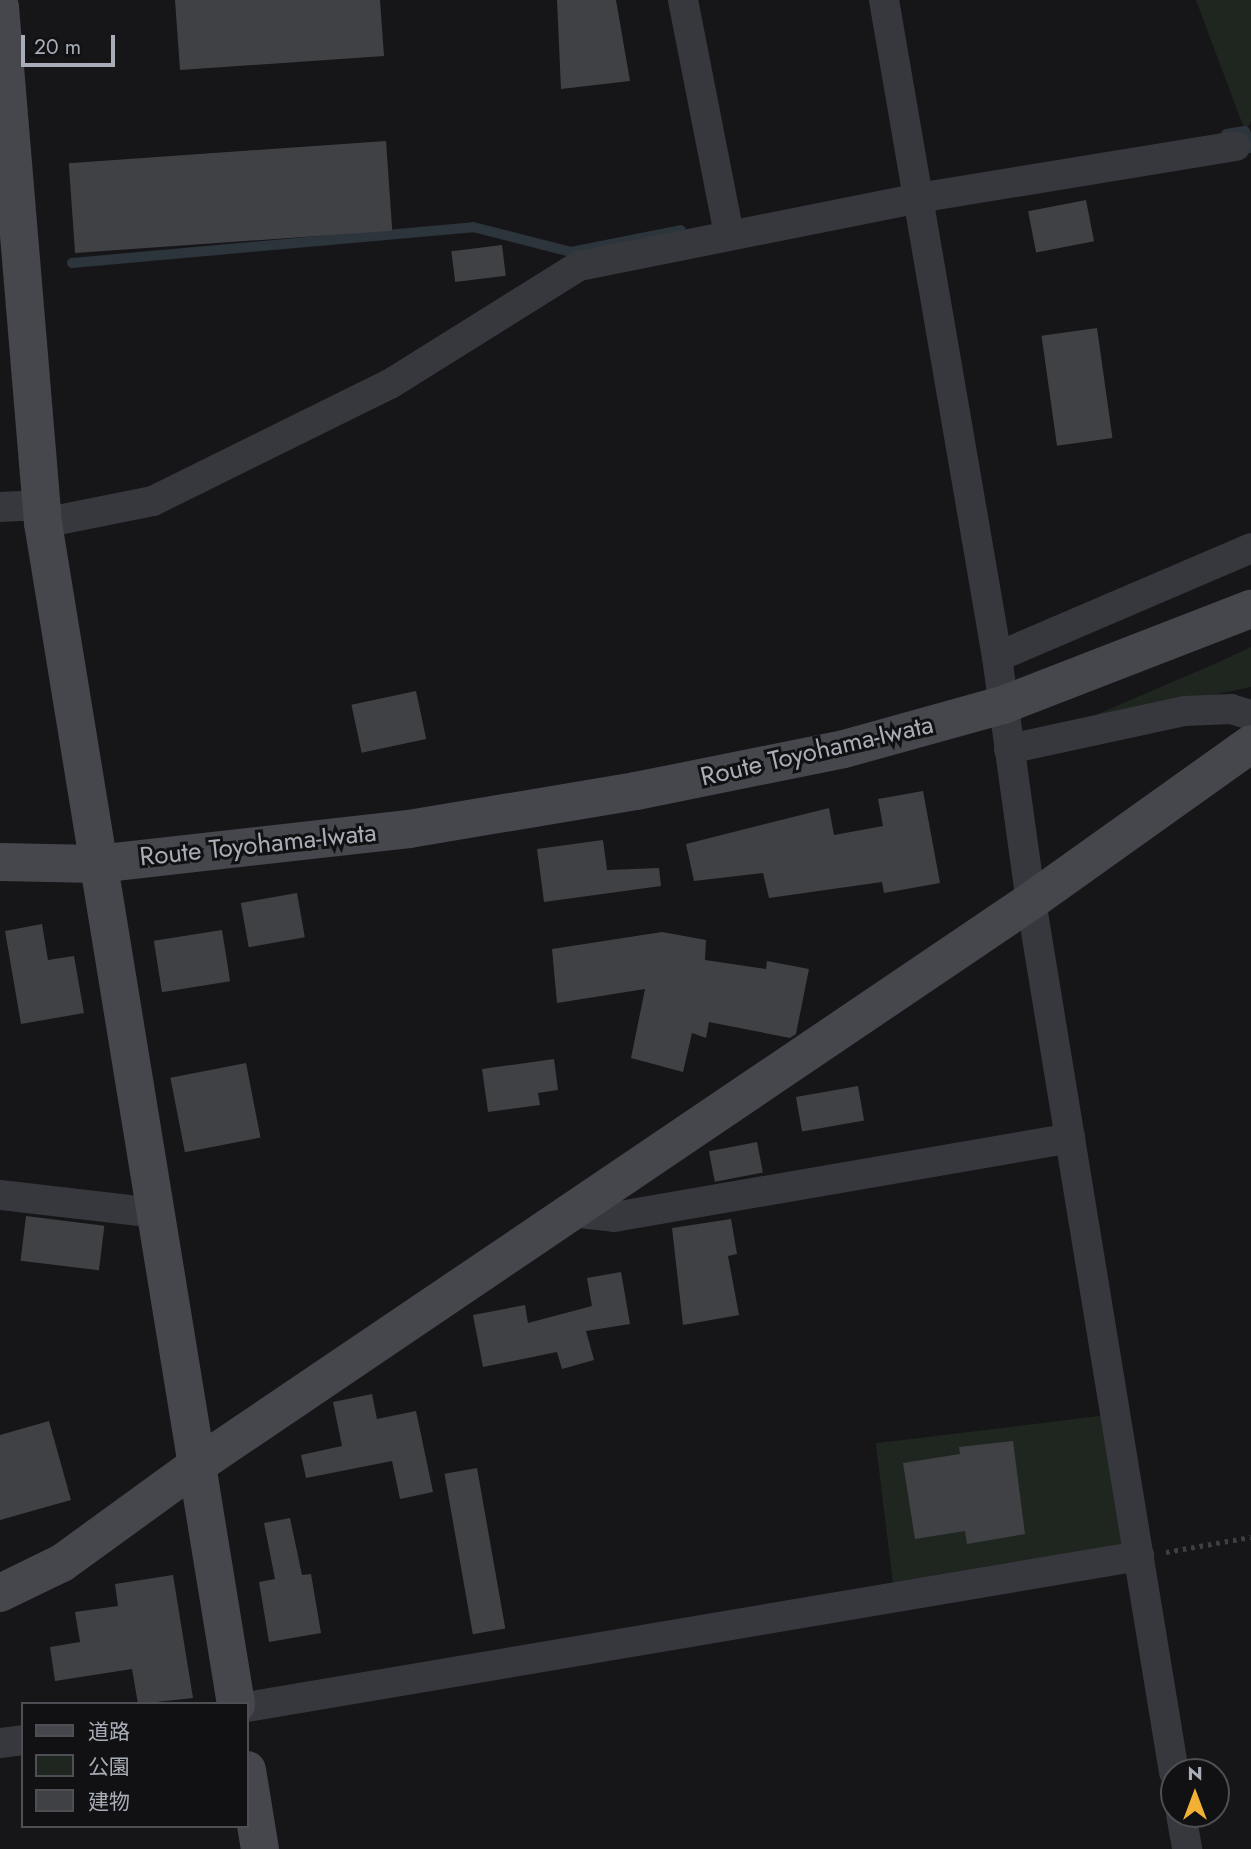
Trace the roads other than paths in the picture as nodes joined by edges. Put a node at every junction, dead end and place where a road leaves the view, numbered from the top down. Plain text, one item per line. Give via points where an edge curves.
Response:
1 (682, 0) edge
2 (884, 0) edge
3 (0, 7) edge
4 (1236, 146) dead end
5 (918, 198) junction
6 (729, 235) junction
7 (0, 508) edge
8 (42, 514) junction
9 (1251, 548) edge
10 (1251, 609) edge
11 (997, 657) junction
12 (1003, 705) junction
13 (1251, 715) edge
14 (1251, 744) edge
15 (1009, 750) junction
16 (0, 862) edge
17 (97, 864) junction
18 (1031, 901) junction
19 (1070, 1139) junction
20 (0, 1195) edge
21 (571, 1212) junction
22 (155, 1213) junction
23 (197, 1465) junction
24 (1139, 1556) junction
25 (3, 1595) edge
26 (236, 1702) edge
27 (248, 1707) edge
28 (21, 1740) edge
29 (0, 1743) edge
30 (1172, 1758) edge
31 (248, 1776) edge
32 (1183, 1828) edge
33 (260, 1849) edge
34 (1187, 1849) edge

1 - 6 street
2 - 5 street
3 - 8 street
4 - 5 street
5 - 6 street
5 - 11 street
6 - 8 street via 579,266 390,384 163,496 111,512
7 - 8 street
8 - 17 street
9 - 11 street
10 - 12 street, Route Toyohama-Iwata
11 - 12 street
12 - 15 street
12 - 17 street, Route Toyohama-Iwata via 844,749 636,791 409,828
13 - 15 street via 1231,709 1185,711
14 - 18 street
15 - 18 street
16 - 17 street, Route Toyohama-Iwata
17 - 22 street
18 - 19 street
18 - 21 street
19 - 21 street via 614,1217
19 - 24 street
20 - 22 street
21 - 23 street
22 - 23 street
23 - 25 street via 62,1563
23 - 26 street
24 - 27 street
24 - 30 street
28 - 29 street
31 - 33 street
32 - 34 street

